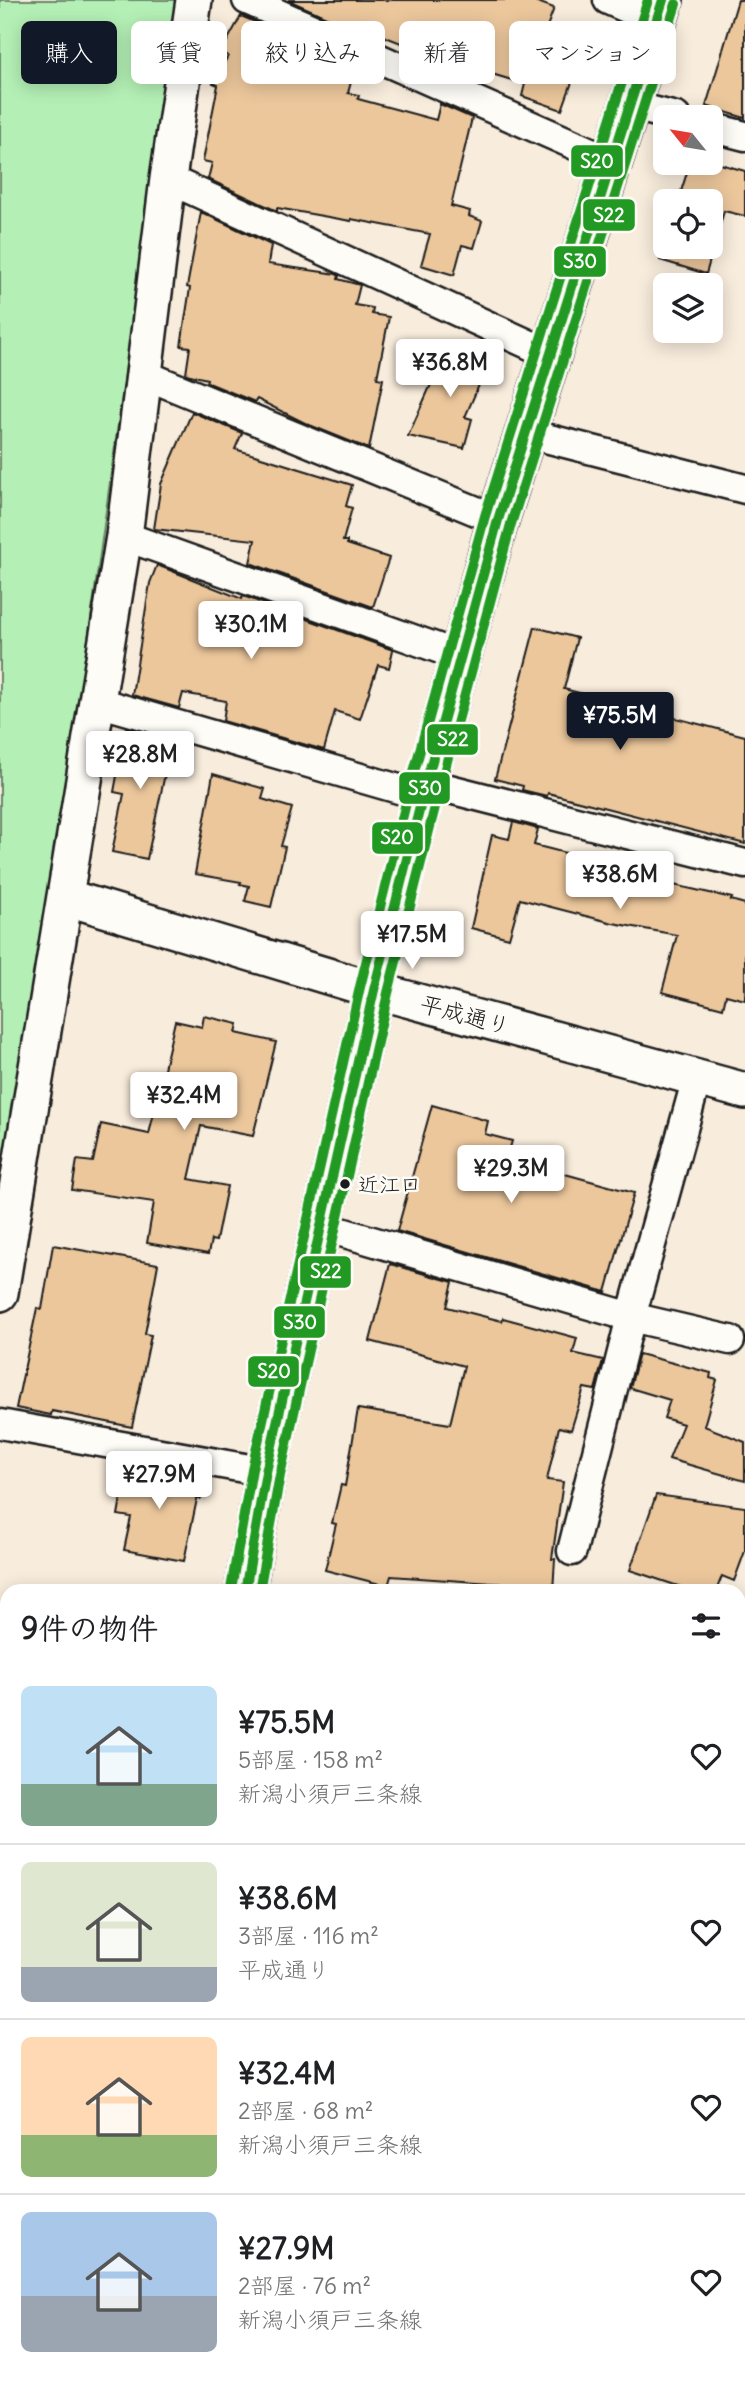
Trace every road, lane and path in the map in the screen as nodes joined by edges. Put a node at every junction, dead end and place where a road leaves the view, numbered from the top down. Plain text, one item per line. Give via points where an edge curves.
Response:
1 (194, 0) edge
2 (247, 0) edge
3 (608, 0) edge
4 (659, 10) edge
5 (629, 105) junction
6 (653, 111) edge
7 (723, 130) edge
8 (745, 136) edge
9 (611, 161) junction
10 (168, 179) junction
11 (550, 354) junction
12 (144, 374) junction
13 (526, 433) junction
14 (745, 489) edge
15 (498, 520) junction
16 (124, 536) junction
17 (460, 656) junction
18 (98, 702) junction
19 (424, 789) junction
20 (745, 864) edge
21 (65, 897) junction
22 (374, 990) junction
23 (697, 1078) junction
24 (745, 1091) edge
25 (321, 1226) junction
26 (0, 1293) edge
27 (631, 1317) junction
28 (730, 1340) dead end
29 (0, 1424) edge
30 (266, 1472) junction
31 (572, 1551) dead end
32 (246, 1584) edge

1 - 10 street
2 - 9 street
3 - 4 street
4 - 5 main road
5 - 6 street
5 - 9 main road
7 - 8 street
9 - 11 main road
10 - 11 street
10 - 12 street
11 - 13 main road
12 - 15 street
12 - 16 street
13 - 14 street
13 - 15 main road
15 - 17 main road
16 - 17 street
16 - 18 street
17 - 19 main road
18 - 19 street
18 - 21 street
19 - 20 street
19 - 22 main road
21 - 22 street, 平成通り
21 - 26 street
22 - 23 street, 平成通り
22 - 25 main road
23 - 24 street, 平成通り
23 - 27 street
25 - 27 street
25 - 30 main road
27 - 28 street
27 - 31 street
29 - 30 street
30 - 32 main road

